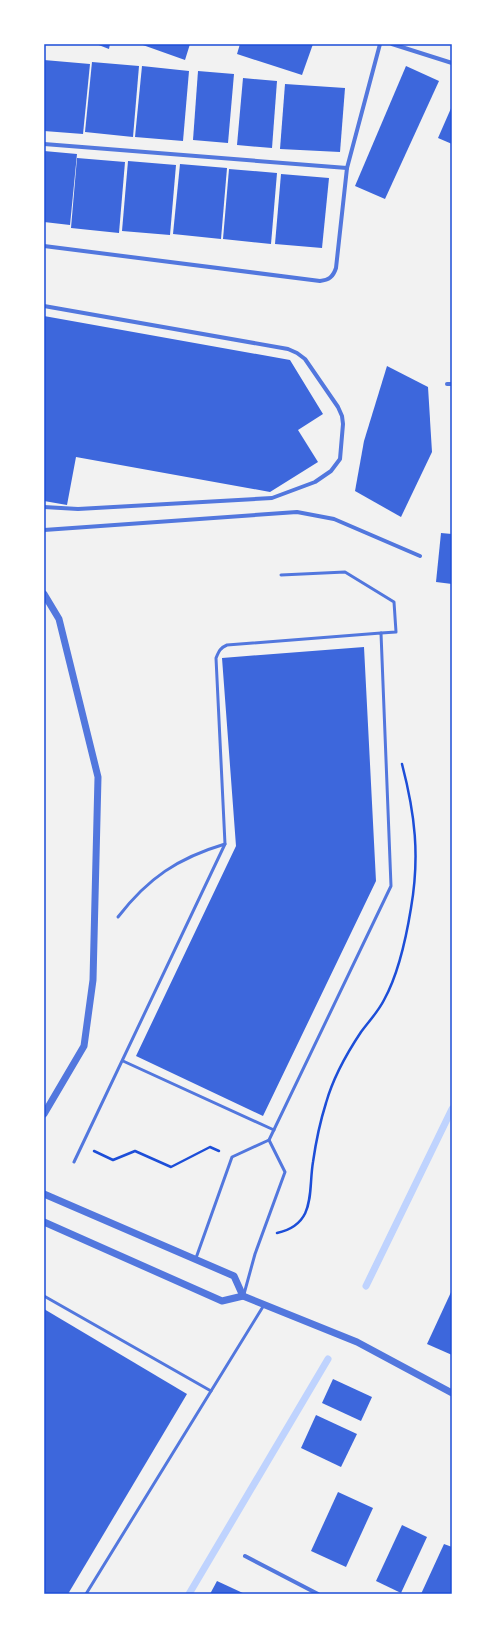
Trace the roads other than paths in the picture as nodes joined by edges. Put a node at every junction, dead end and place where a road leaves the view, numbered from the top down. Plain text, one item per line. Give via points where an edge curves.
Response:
1 (380, 44) edge
2 (392, 44) edge
3 (452, 63) edge
4 (44, 144) edge
5 (347, 168) junction
6 (44, 246) edge
7 (44, 306) edge
8 (44, 507) edge
9 (44, 530) edge
10 (420, 556) dead end
11 (281, 574) dead end
12 (44, 594) edge
13 (381, 633) junction
14 (225, 844) junction
15 (118, 917) dead end
16 (123, 1061) junction
17 (44, 1114) edge
18 (274, 1130) junction
19 (269, 1140) junction
20 (74, 1162) dead end
21 (44, 1194) edge
22 (44, 1222) edge
23 (195, 1259) junction
24 (44, 1296) edge
25 (243, 1296) junction
26 (264, 1305) junction
27 (211, 1391) junction
28 (452, 1393) edge
29 (245, 1556) dead end
30 (86, 1594) edge
31 (318, 1594) edge

1 - 5 street
2 - 3 street
4 - 5 street
5 - 6 street via 336,268 328,280
7 - 8 street via 288,349 305,359 338,407 343,424 340,459 331,471 315,482 272,498 78,510
9 - 10 street via 297,512 334,519
11 - 13 lane via 345,572 394,602 396,632
12 - 17 street via 59,620 98,777 93,980 84,1046
13 - 14 lane via 227,645 219,651 216,658
13 - 18 lane via 391,886
14 - 15 lane via 204,850 166,870 132,899
14 - 16 lane
16 - 18 lane
16 - 20 lane
18 - 19 lane
19 - 23 lane via 232,1157
19 - 25 lane via 285,1172
21 - 23 street
22 - 25 street via 222,1301
23 - 25 street via 234,1276
24 - 27 lane
25 - 26 street
26 - 27 lane
26 - 28 street via 357,1342
27 - 30 lane
29 - 31 street

